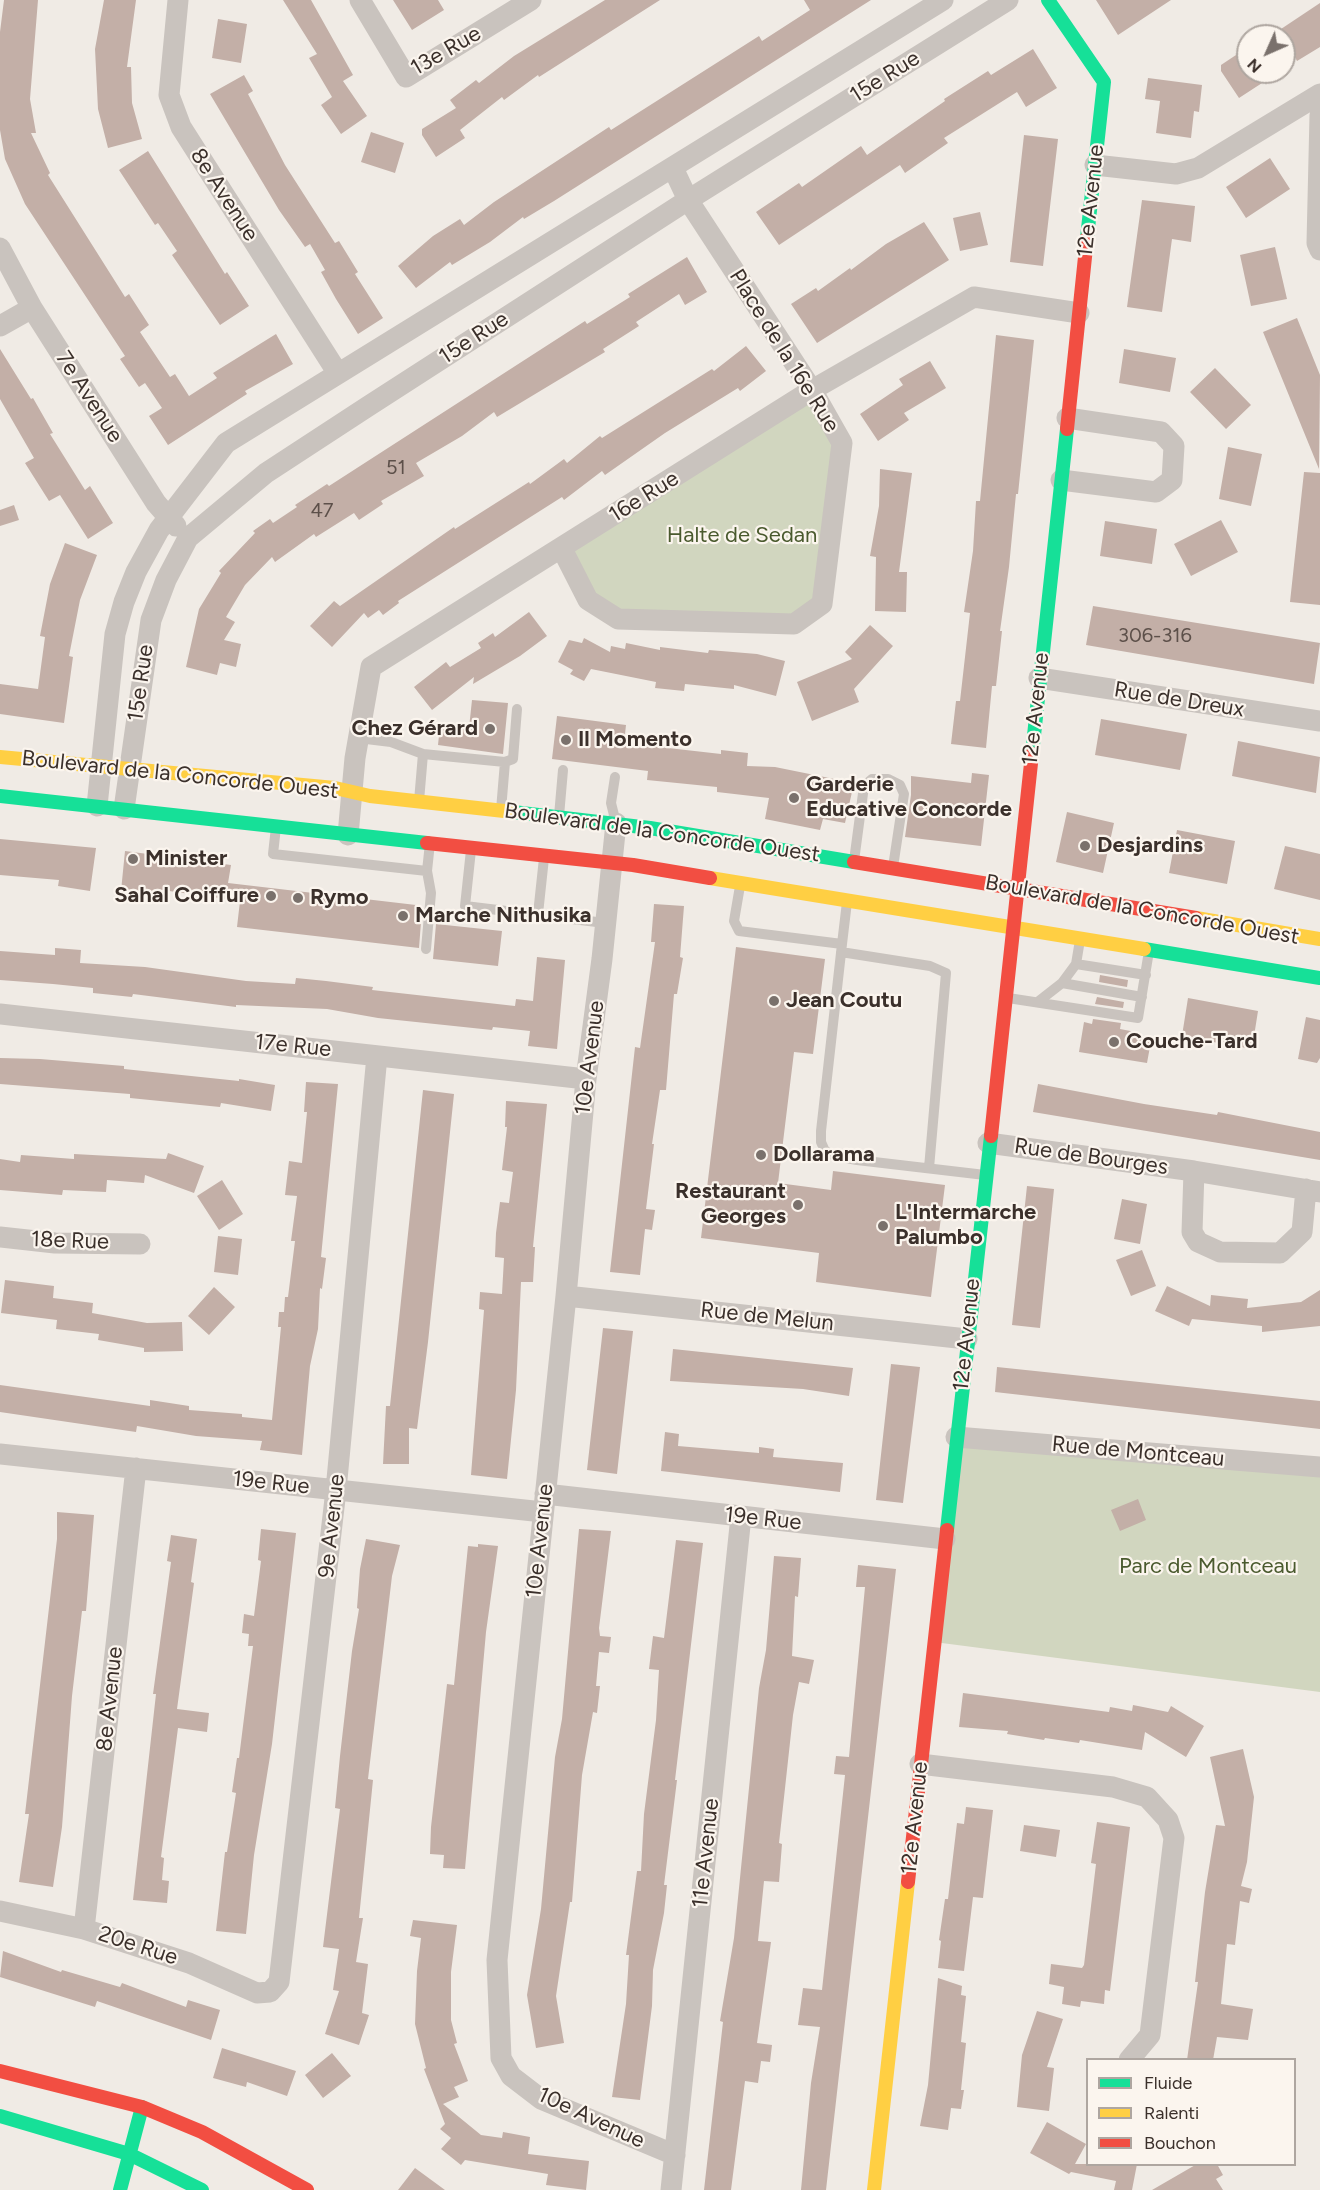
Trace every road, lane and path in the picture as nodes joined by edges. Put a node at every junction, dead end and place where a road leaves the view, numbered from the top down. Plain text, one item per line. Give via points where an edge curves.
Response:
1 (178, 0) edge
2 (360, 0) edge
3 (531, 0) edge
4 (943, 0) edge
5 (1008, 0) edge
6 (1048, 0) edge
7 (1320, 94) edge
8 (1320, 115) edge
9 (1095, 165) junction
10 (674, 168) junction
11 (688, 200) junction
12 (0, 248) edge
13 (1320, 250) edge
14 (32, 308) junction
15 (1079, 313) junction
16 (0, 326) edge
17 (337, 372) junction
18 (812, 390) junction
19 (1067, 418) junction
20 (1060, 480) junction
21 (168, 517) junction
22 (188, 538) junction
23 (562, 549) junction
24 (1039, 678) junction
25 (517, 709) dead end
26 (1320, 721) edge
27 (358, 738) junction
28 (423, 754) junction
29 (0, 757) edge
30 (505, 762) junction
31 (100, 766) junction
32 (129, 768) junction
33 (563, 770) dead end
34 (615, 777) dead end
35 (351, 792) junction
36 (0, 796) edge
37 (419, 801) junction
38 (96, 807) junction
39 (124, 809) junction
40 (501, 810) junction
41 (559, 817) junction
42 (616, 823) junction
43 (276, 827) junction
44 (348, 835) junction
45 (430, 843) junction
46 (471, 847) junction
47 (545, 855) junction
48 (854, 861) junction
49 (612, 862) junction
50 (892, 867) junction
51 (427, 871) junction
52 (740, 882) junction
53 (1018, 889) junction
54 (847, 899) junction
55 (538, 914) junction
56 (605, 923) junction
57 (1013, 927) junction
58 (1080, 938) junction
59 (1320, 939) edge
60 (841, 948) junction
61 (426, 949) dead end
62 (1150, 950) junction
63 (1076, 964) junction
64 (1146, 975) junction
65 (1320, 978) edge
66 (1062, 983) junction
67 (1005, 997) junction
68 (1142, 997) junction
69 (1039, 1001) junction
70 (0, 1014) edge
71 (377, 1056) junction
72 (586, 1079) junction
73 (988, 1143) junction
74 (929, 1168) junction
75 (1194, 1171) junction
76 (985, 1175) junction
77 (1313, 1191) edge
78 (0, 1237) edge
79 (140, 1244) dead end
80 (566, 1296) junction
81 (967, 1339) junction
82 (956, 1437) junction
83 (0, 1454) edge
84 (1320, 1467) edge
85 (136, 1468) junction
86 (336, 1490) junction
87 (544, 1503) junction
88 (741, 1516) junction
89 (945, 1539) junction
90 (920, 1764) junction
91 (0, 1911) edge
92 (84, 1929) junction
93 (270, 1992) joint
94 (1131, 2058) edge
95 (0, 2071) edge
96 (142, 2107) junction
97 (0, 2116) edge
98 (129, 2154) junction
99 (675, 2156) junction
100 (182, 2179) edge
101 (120, 2190) edge
102 (202, 2190) edge
103 (307, 2190) edge
104 (671, 2190) edge
105 (874, 2190) edge

1 - 17 street, 8e Avenue via 169,95 181,127
2 - 3 street, 13e Rue via 406,77
4 - 10 street, 15e Rue
5 - 11 street, 15e Rue
6 - 9 street, 12e Avenue via 1104,82
7 - 9 street via 1198,168 1176,174
8 - 13 street
9 - 15 street, 12e Avenue
10 - 11 street, Place de la 16e Rue
10 - 17 street, 15e Rue
11 - 18 street, Place de la 16e Rue
11 - 22 street, 15e Rue via 266,473
12 - 14 street, 7e Avenue
14 - 16 street
14 - 21 street, 7e Avenue
15 - 18 street, 16e Rue via 975,297
15 - 19 street, 12e Avenue
17 - 21 street, 15e Rue via 226,443
18 - 23 street, 16e Rue
18 - 23 street, Place de la 16e Rue via 842,443 822,604 794,624 618,619 588,600
19 - 20 street, 12e Avenue
19 - 20 street via 1161,432 1174,446 1172,480 1156,492
20 - 24 street, 12e Avenue
21 - 22 street, 7e Avenue
21 - 31 street, 15e Rue via 136,572 118,621
22 - 32 street, 15e Rue via 151,620
23 - 27 street, 16e Rue via 371,667
24 - 26 street, Rue de Dreux
24 - 53 street, 12e Avenue
25 - 30 lane via 513,759
27 - 28 lane via 391,742
27 - 35 street, 16e Rue
28 - 30 lane
28 - 37 lane
29 - 31 street, Boulevard de la Concorde Ouest
30 - 40 lane
31 - 32 street, Boulevard de la Concorde Ouest
31 - 38 street, 15e Rue
32 - 35 street, Boulevard de la Concorde Ouest
32 - 39 street, 15e Rue
33 - 41 lane
34 - 42 lane via 611,803
35 - 37 street, Boulevard de la Concorde Ouest
35 - 44 street, 16e Rue
36 - 38 street, Boulevard de la Concorde Ouest
37 - 40 street, Boulevard de la Concorde Ouest
38 - 39 street, Boulevard de la Concorde Ouest
39 - 43 street, Boulevard de la Concorde Ouest
40 - 41 street, Boulevard de la Concorde Ouest
41 - 42 street, Boulevard de la Concorde Ouest
42 - 48 street, Boulevard de la Concorde Ouest
42 - 49 street, 10e Avenue
43 - 44 street, Boulevard de la Concorde Ouest
43 - 51 lane via 273,854
44 - 45 street, Boulevard de la Concorde Ouest
45 - 46 street, Boulevard de la Concorde Ouest
45 - 51 lane
46 - 47 street, Boulevard de la Concorde Ouest
46 - 55 lane via 465,906
47 - 49 street, Boulevard de la Concorde Ouest
47 - 55 lane
48 - 50 street, Boulevard de la Concorde Ouest
48 - 50 lane via 864,786 872,779 888,778 900,785 904,794
49 - 52 street, Boulevard de la Concorde Ouest
49 - 56 street, 10e Avenue
50 - 53 street, Boulevard de la Concorde Ouest
51 - 61 lane via 431,893
52 - 54 street, Boulevard de la Concorde Ouest
52 - 60 lane via 734,921 739,931
53 - 57 street, 12e Avenue
53 - 59 street, Boulevard de la Concorde Ouest
54 - 57 street, Boulevard de la Concorde Ouest
54 - 60 lane
55 - 56 lane
56 - 72 street, 10e Avenue
57 - 58 street, Boulevard de la Concorde Ouest
57 - 67 street, 12e Avenue
58 - 62 street, Boulevard de la Concorde Ouest
58 - 63 lane
60 - 74 lane via 930,966 946,973
60 - 74 lane via 822,1147 829,1154 846,1158
62 - 64 lane
62 - 65 street, Boulevard de la Concorde Ouest
63 - 64 lane
63 - 66 lane
64 - 68 lane
66 - 68 lane
66 - 69 lane
67 - 69 lane
67 - 73 street, 12e Avenue
68 - 69 lane via 1138,1018
70 - 71 street, 17e Rue
71 - 72 street, 17e Rue
71 - 86 street, 9e Avenue
72 - 80 street, 10e Avenue
73 - 75 street, Rue de Bourges
73 - 76 street, 12e Avenue
74 - 76 lane
75 - 77 street, Rue de Bourges
75 - 77 street, Rue de Bourges via 1192,1232 1198,1242 1220,1252 1280,1253 1302,1232
76 - 81 street, 12e Avenue
78 - 79 street, 18e Rue via 55,1243
80 - 81 street, Rue de Melun
80 - 87 street, 10e Avenue
81 - 82 street, 12e Avenue
82 - 84 street, Rue de Montceau
82 - 89 street, 12e Avenue
83 - 85 street, 19e Rue
85 - 86 street, 19e Rue
85 - 92 street, 8e Avenue
86 - 87 street, 19e Rue
86 - 93 street, 9e Avenue via 279,1982
87 - 88 street, 19e Rue
87 - 99 street, 10e Avenue via 497,1960 501,2058 511,2076 541,2099
88 - 89 street, 19e Rue
88 - 99 street, 11e Avenue
89 - 90 street, 12e Avenue
90 - 94 street via 1113,1787 1147,1797 1168,1820 1174,1838 1150,2035
90 - 105 street, 12e Avenue
91 - 92 street, 20e Rue
92 - 93 street, 20e Rue via 189,1963 257,1993
95 - 96 street
96 - 98 street
96 - 103 street
97 - 98 street
98 - 100 street
98 - 101 street
99 - 104 street, 11e Avenue
100 - 102 street

